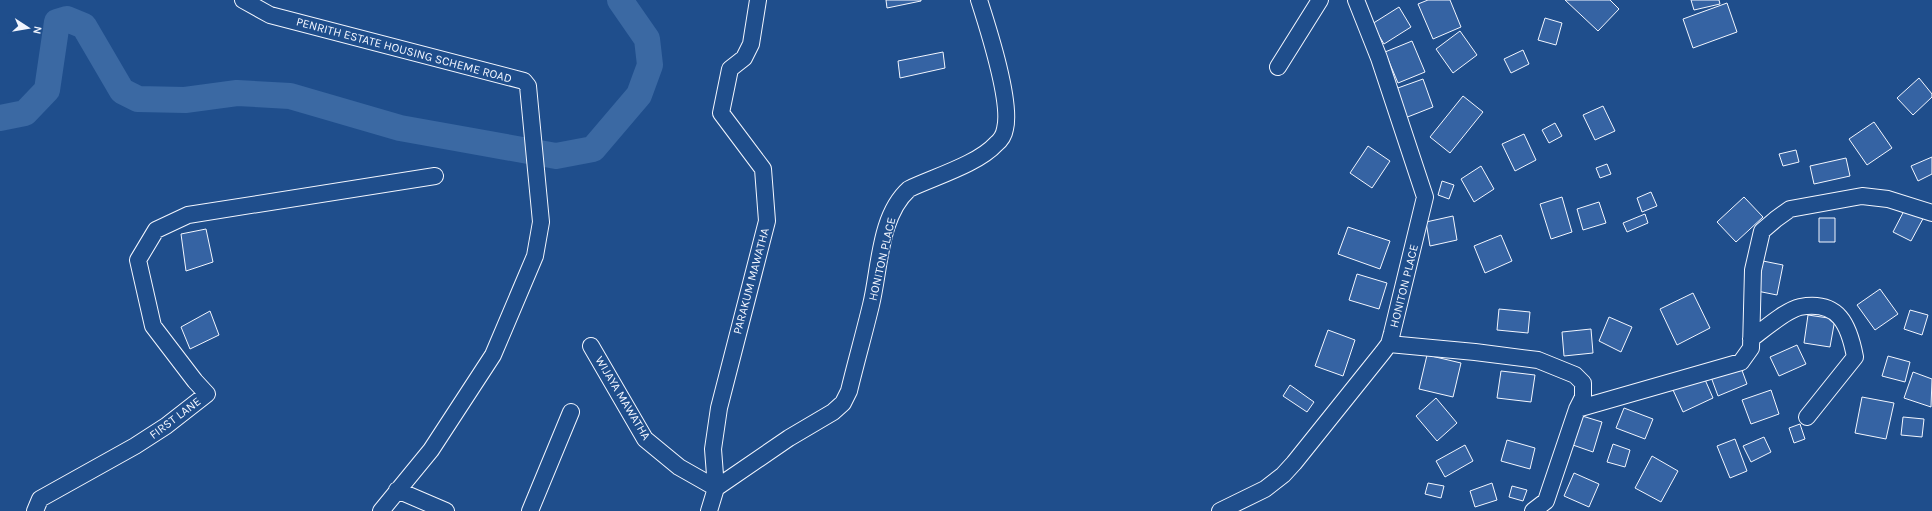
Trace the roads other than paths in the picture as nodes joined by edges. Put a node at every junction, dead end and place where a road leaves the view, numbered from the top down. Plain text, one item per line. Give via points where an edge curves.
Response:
1 (243, 0) edge
2 (758, 0) edge
3 (979, 0) edge
4 (1320, 0) edge
5 (1356, 0) edge
6 (1278, 68) dead end
7 (435, 176) dead end
8 (1930, 211) edge
9 (1751, 339) junction
10 (1389, 344) junction
11 (591, 346) dead end
12 (1577, 409) junction
13 (571, 412) dead end
14 (1807, 417) dead end
15 (716, 488) junction
16 (397, 490) junction
17 (35, 511) edge
18 (381, 511) edge
19 (446, 511) edge
20 (530, 511) edge
21 (709, 511) edge
22 (1220, 511) edge
23 (1533, 511) edge

1 - 16 street, PENRITH ESTATE HOUSING SCHEME ROAD via 270,15 524,81 528,86 541,222 535,256 493,355 431,450
2 - 15 street, PARAKUM MAWATHA via 751,44 744,58 730,69 721,113 763,169 767,221 719,408 713,449
3 - 15 street, HONITON PLACE via 1006,106 1006,128 1002,138 978,158 909,189 901,196 884,235 871,305 849,391 843,403
4 - 6 street
5 - 10 street, HONITON PLACE via 1379,58 1425,197
7 - 17 street, FIRST LANE via 188,215 156,230 138,260 153,326 207,394 135,446 40,499
8 - 9 street via 1888,199 1862,196 1790,209 1781,215 1762,232 1753,270
9 - 12 street via 1751,348 1741,362
9 - 14 street via 1776,320 1800,307 1824,307 1841,316 1851,336 1855,357
10 - 12 street via 1538,360 1575,375 1583,383 1583,397
10 - 22 street, HONITON PLACE via 1283,475 1265,489
11 - 15 street, WIJAYA MAWATHA via 645,439 679,468
12 - 23 street via 1546,501
13 - 20 street
15 - 21 street
16 - 18 street, PENRITH ESTATE HOUSING SCHEME ROAD
16 - 19 street

